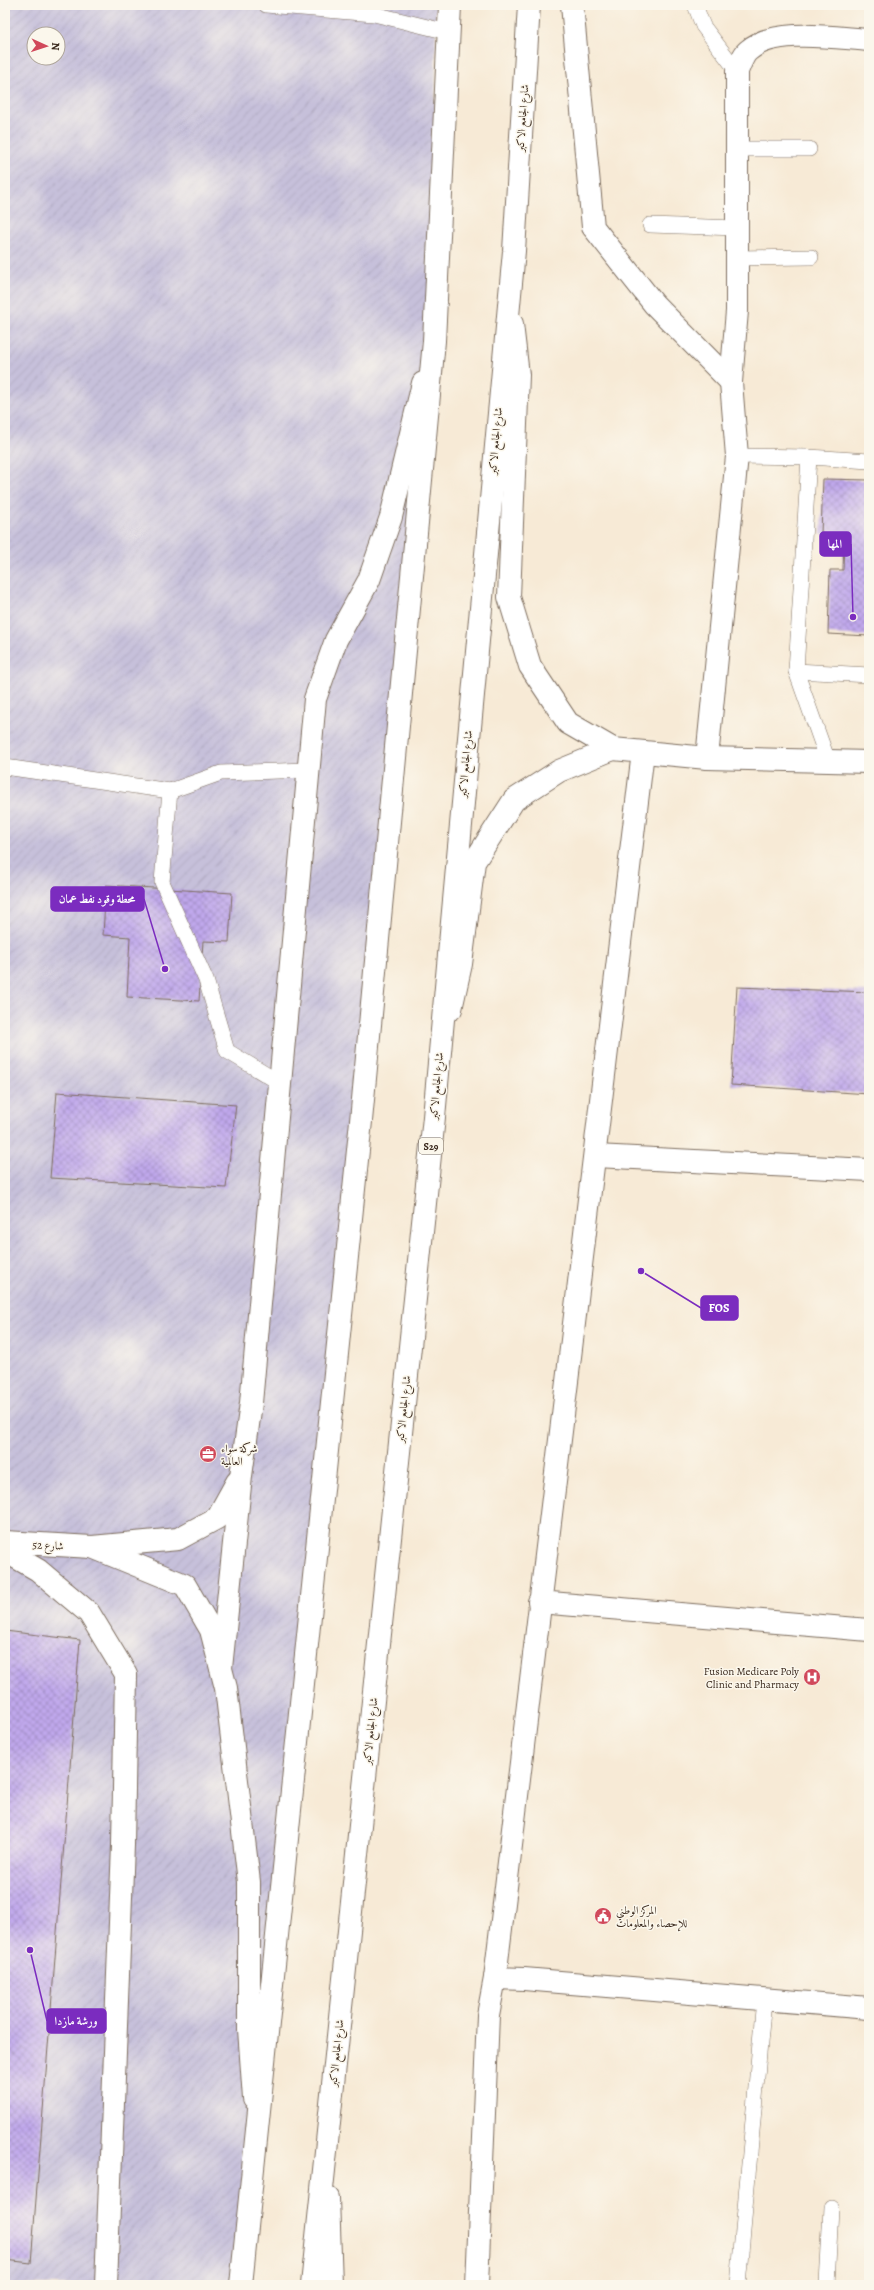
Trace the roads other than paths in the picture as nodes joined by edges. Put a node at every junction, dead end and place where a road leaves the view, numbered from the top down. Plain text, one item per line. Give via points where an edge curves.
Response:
1 (266, 5) edge
2 (450, 5) edge
3 (529, 5) edge
4 (572, 5) edge
5 (695, 5) edge
6 (448, 32) junction
7 (869, 40) edge
8 (737, 71) junction
9 (738, 149) junction
10 (809, 149) dead end
11 (650, 225) dead end
12 (737, 228) junction
13 (811, 257) dead end
14 (737, 258) junction
15 (508, 295) junction
16 (434, 341) junction
17 (731, 382) junction
18 (737, 456) junction
19 (809, 456) junction
20 (869, 461) edge
21 (796, 671) junction
22 (869, 675) edge
23 (613, 749) junction
24 (643, 752) junction
25 (707, 758) junction
26 (828, 761) junction
27 (869, 762) edge
28 (5, 767) edge
29 (308, 770) junction
30 (170, 791) junction
31 (439, 1058) junction
32 (280, 1083) junction
33 (596, 1156) junction
34 (869, 1170) edge
35 (241, 1476) junction
36 (5, 1542) edge
37 (92, 1547) junction
38 (5, 1551) edge
39 (540, 1602) junction
40 (869, 1630) edge
41 (221, 1668) junction
42 (495, 1978) junction
43 (764, 1999) junction
44 (869, 2008) edge
45 (257, 2130) junction
46 (326, 2146) junction
47 (831, 2208) dead end
48 (106, 2285) edge
49 (241, 2285) edge
50 (312, 2285) edge
51 (331, 2285) edge
52 (477, 2285) edge
53 (738, 2285) edge
54 (827, 2285) edge

1 - 6 lane via 374,14
2 - 6 street
3 - 15 street, شارع الجامع الاكبر / S29 via 514,251
4 - 17 street via 593,227 654,304
5 - 8 lane via 702,26
6 - 16 street
7 - 8 street via 796,36 768,40 748,50
8 - 9 street
9 - 10 lane
9 - 12 street
11 - 12 lane
12 - 14 street
13 - 14 lane
14 - 17 street via 737,311
15 - 23 street via 518,375 510,597 530,666 568,723
15 - 31 street, شارع الجامع الاكبر / S29
16 - 29 street via 391,517 369,580 336,640 315,699
16 - 45 street via 361,1121
17 - 18 street
18 - 19 lane
18 - 25 street
19 - 20 lane
19 - 21 lane
21 - 22 lane
21 - 26 lane
23 - 24 street
23 - 31 street via 559,771 514,800 474,862 461,964
24 - 25 street
24 - 33 street
25 - 26 street
26 - 27 street
28 - 30 lane
29 - 30 lane via 221,773
29 - 32 street
30 - 32 lane via 162,882 206,980 227,1051
31 - 46 street, شارع الجامع الاكبر / S29
32 - 35 street via 251,1403
33 - 34 street
33 - 39 street
35 - 37 street via 217,1518 178,1539
35 - 41 street
36 - 37 street, شارع 52
37 - 41 street via 185,1585 211,1630
38 - 48 street via 38,1570 89,1613 126,1674 123,1845
39 - 40 street
39 - 42 street
41 - 45 street via 226,1688 248,1882 249,2029
42 - 43 street
42 - 52 street via 488,2015
43 - 44 street
43 - 53 lane
45 - 49 street
46 - 50 street, شارع الجامع الاكبر / S29
46 - 51 street
47 - 54 lane

